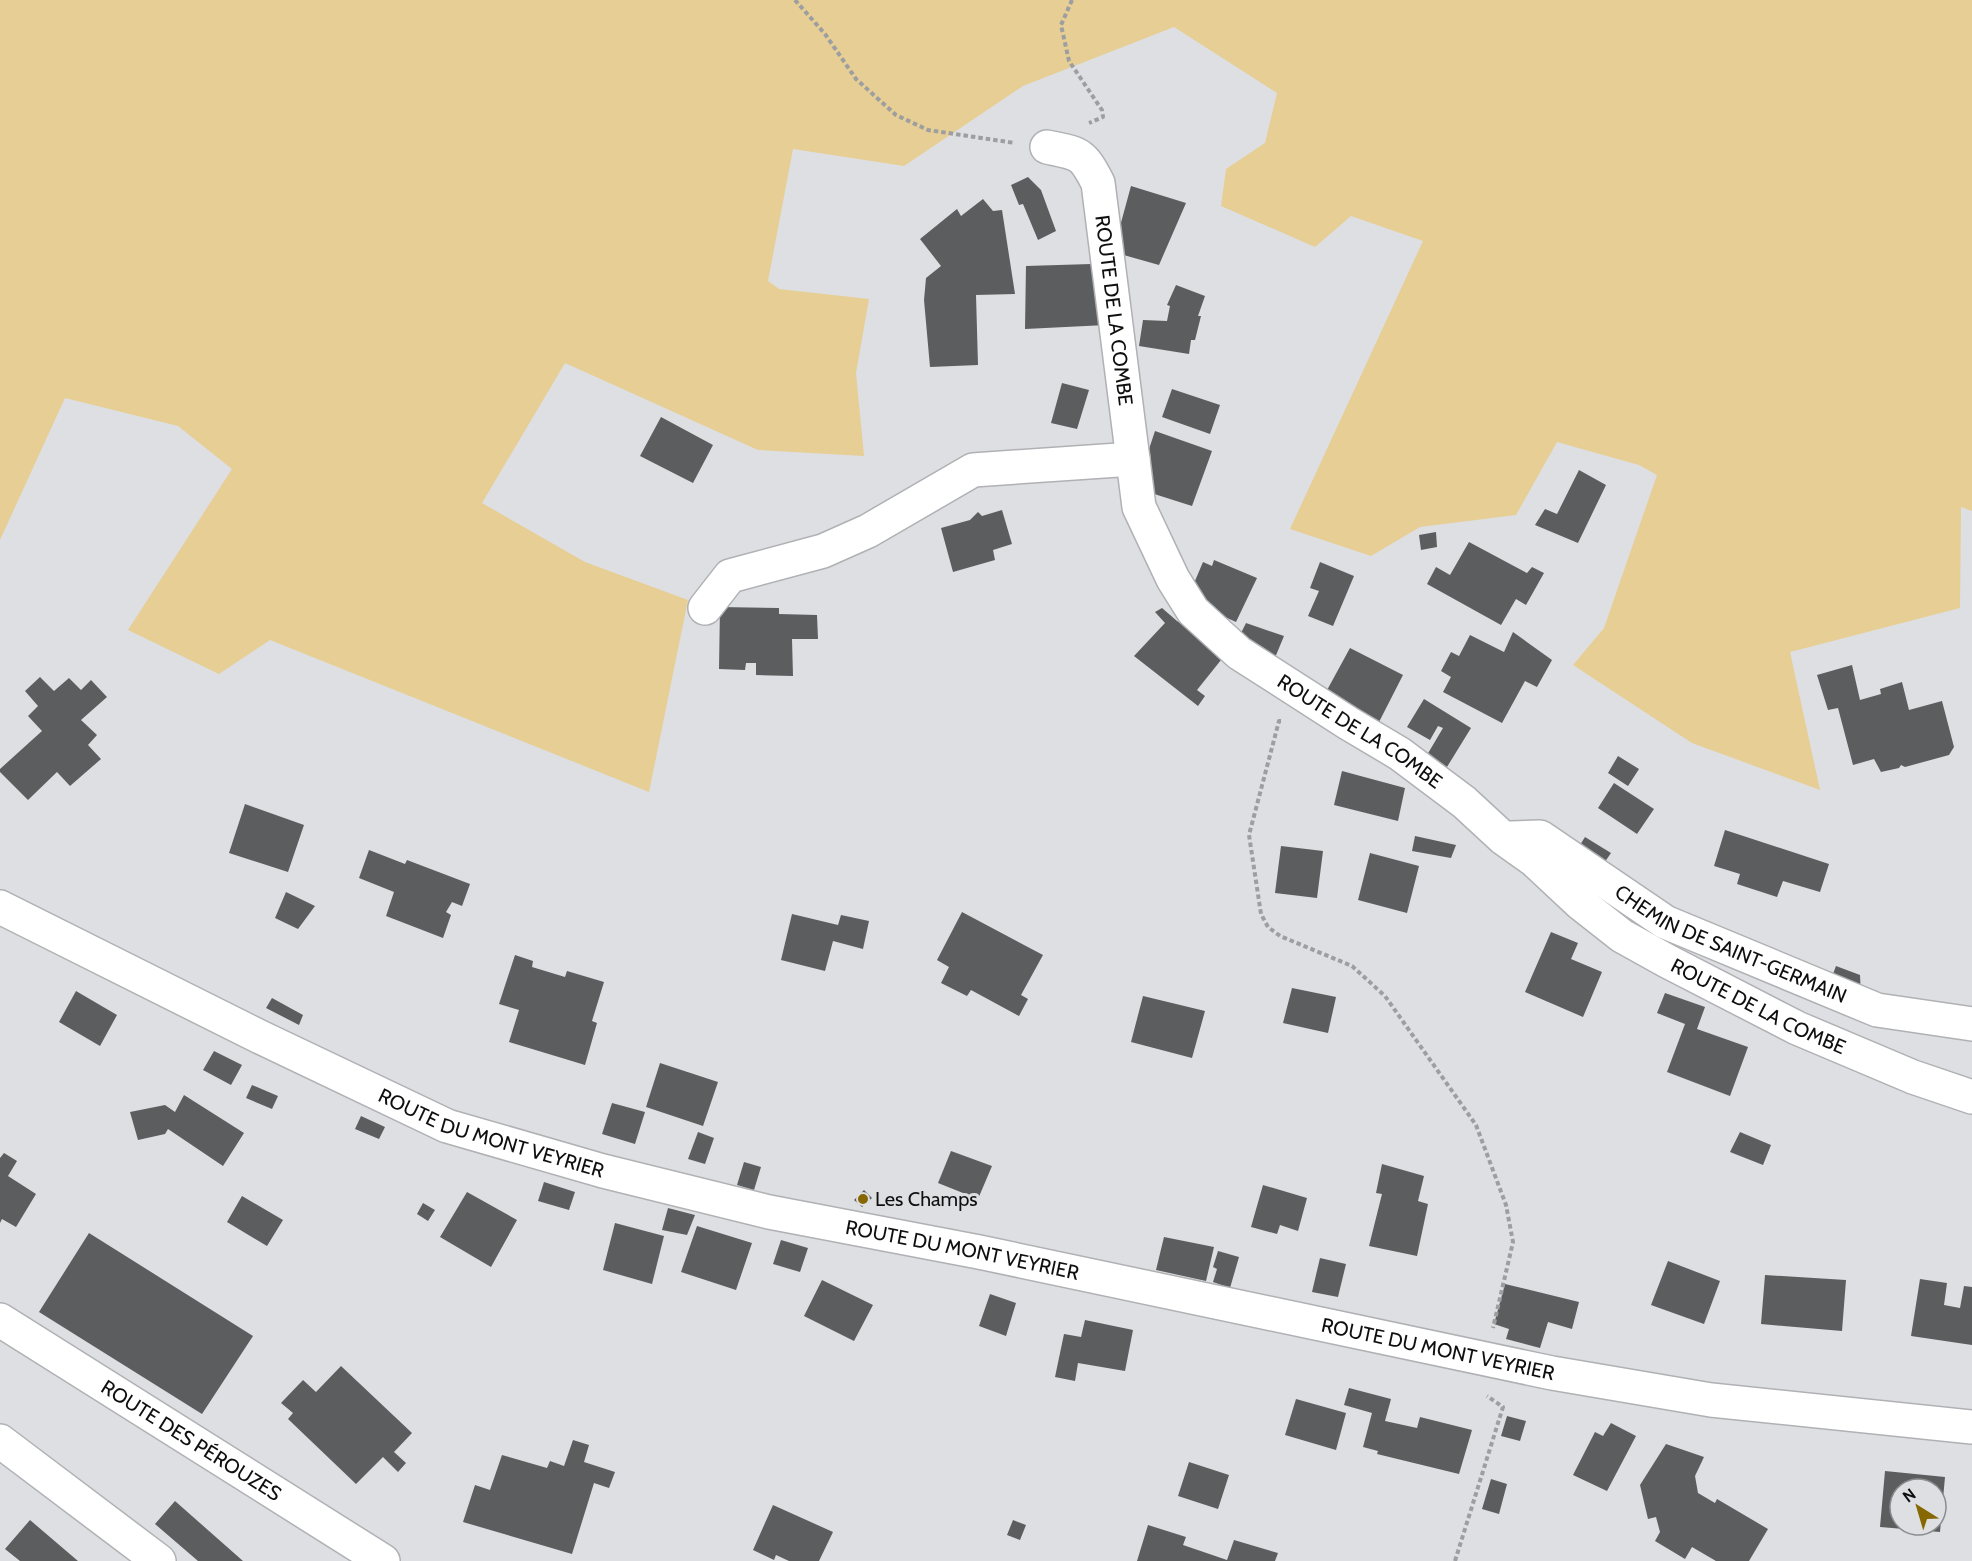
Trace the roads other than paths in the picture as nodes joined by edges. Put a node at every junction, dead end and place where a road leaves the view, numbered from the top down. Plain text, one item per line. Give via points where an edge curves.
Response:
1 (1047, 147) road end
2 (1133, 459) junction
3 (705, 608) dead end
4 (1503, 838) junction
5 (0, 907) edge
6 (1972, 1024) edge
7 (1972, 1097) edge
8 (0, 1320) edge
9 (1972, 1427) edge
10 (0, 1441) edge
11 (159, 1561) edge
12 (383, 1561) edge

1 - 2 street, ROUTE DE LA COMBE via 1078,154 1098,183
2 - 3 street via 973,470 868,531 823,551 730,576
2 - 4 street, ROUTE DE LA COMBE via 1139,507 1173,579 1193,611 1239,653 1400,754 1464,802
4 - 6 street, CHEMIN DE SAINT-GERMAIN via 1540,837 1665,922 1877,1010
4 - 7 street, ROUTE DE LA COMBE via 1622,936 1667,961 1797,1028 1913,1077
5 - 9 street, ROUTE DU MONT VEYRIER via 447,1126 603,1171 769,1212 979,1252 1484,1359 1711,1400
8 - 12 street, ROUTE DES PÉROUZES
10 - 11 street

